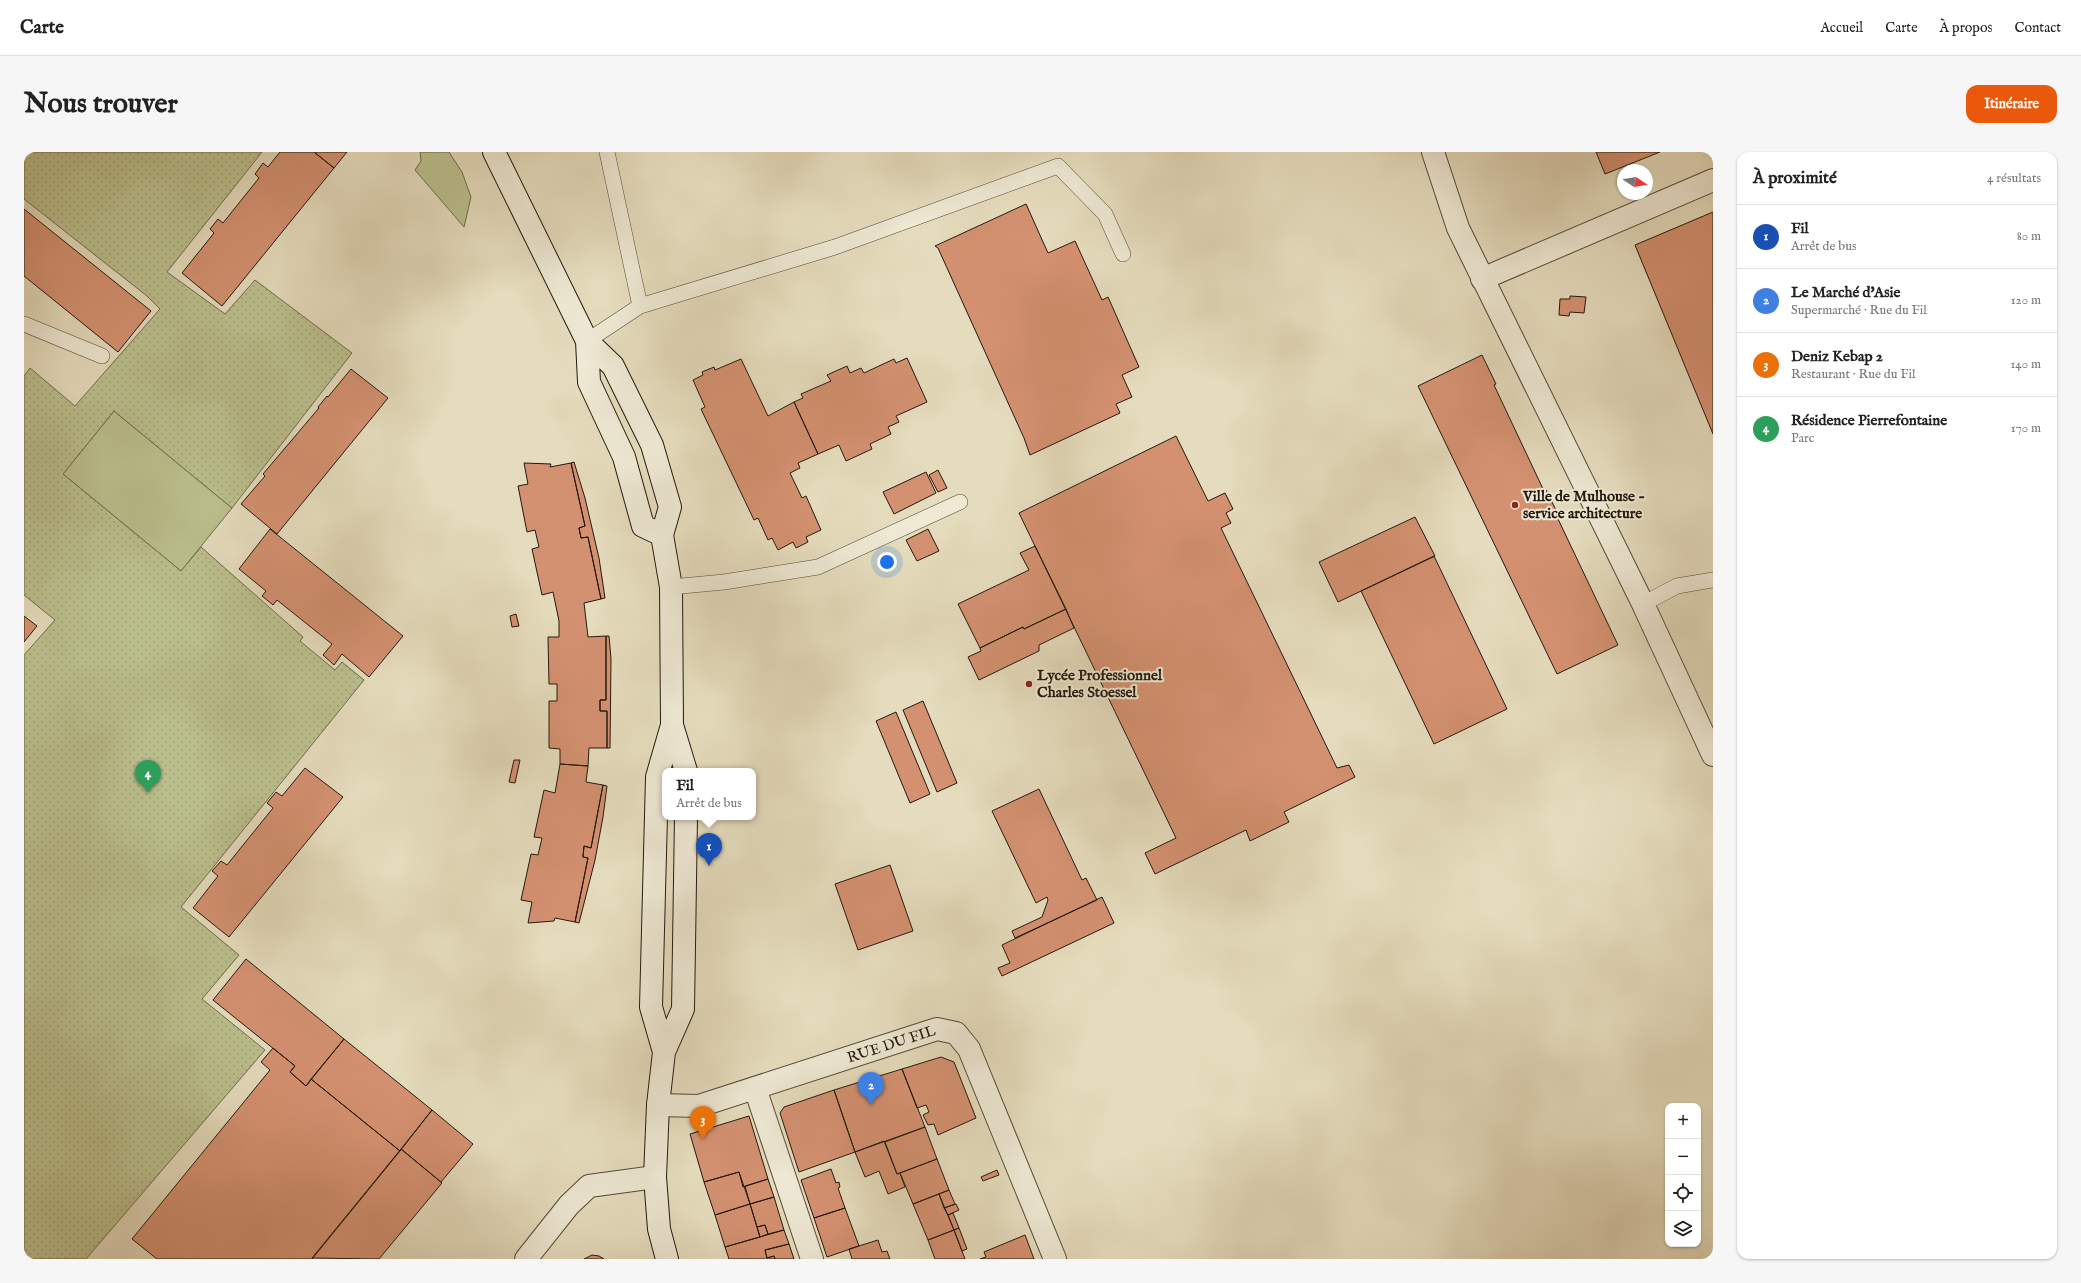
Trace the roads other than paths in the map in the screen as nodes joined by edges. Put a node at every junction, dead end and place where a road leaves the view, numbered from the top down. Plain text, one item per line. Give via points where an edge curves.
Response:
1 (494, 152) edge
2 (607, 152) edge
3 (1433, 152) edge
4 (1713, 180) edge
5 (1123, 254) dead end
6 (1482, 279) junction
7 (640, 306) junction
8 (24, 324) edge
9 (587, 341) junction
10 (102, 356) dead end
11 (960, 502) dead end
12 (662, 536) junction
13 (1713, 580) edge
14 (671, 587) junction
15 (1643, 604) junction
16 (672, 725) junction
17 (1713, 755) edge
18 (685, 768) edge
19 (686, 820) edge
20 (664, 1052) junction
21 (755, 1088) junction
22 (658, 1105) junction
23 (655, 1176) junction
24 (526, 1259) edge
25 (667, 1259) edge
26 (812, 1259) edge
27 (1055, 1259) edge

1 - 9 street
2 - 7 lane
3 - 6 street via 1458,228
4 - 6 street
5 - 7 lane via 1105,214 1058,166 835,247
6 - 15 street
7 - 9 lane
8 - 10 lane
9 - 12 street via 589,382 624,457 643,526
9 - 12 street via 613,366 652,445 670,507
11 - 14 lane via 818,567 724,582
12 - 14 street
13 - 15 lane via 1677,586
14 - 16 street
15 - 17 street
16 - 18 street
16 - 20 street via 657,777 651,991 651,1007
19 - 20 street via 683,1009
20 - 22 street
21 - 22 street, RUE DU FIL via 699,1106
21 - 26 street
21 - 27 street, RUE DU FIL via 937,1029 956,1033 969,1049
22 - 23 street
23 - 24 street via 589,1186 569,1205
23 - 25 street via 659,1229

